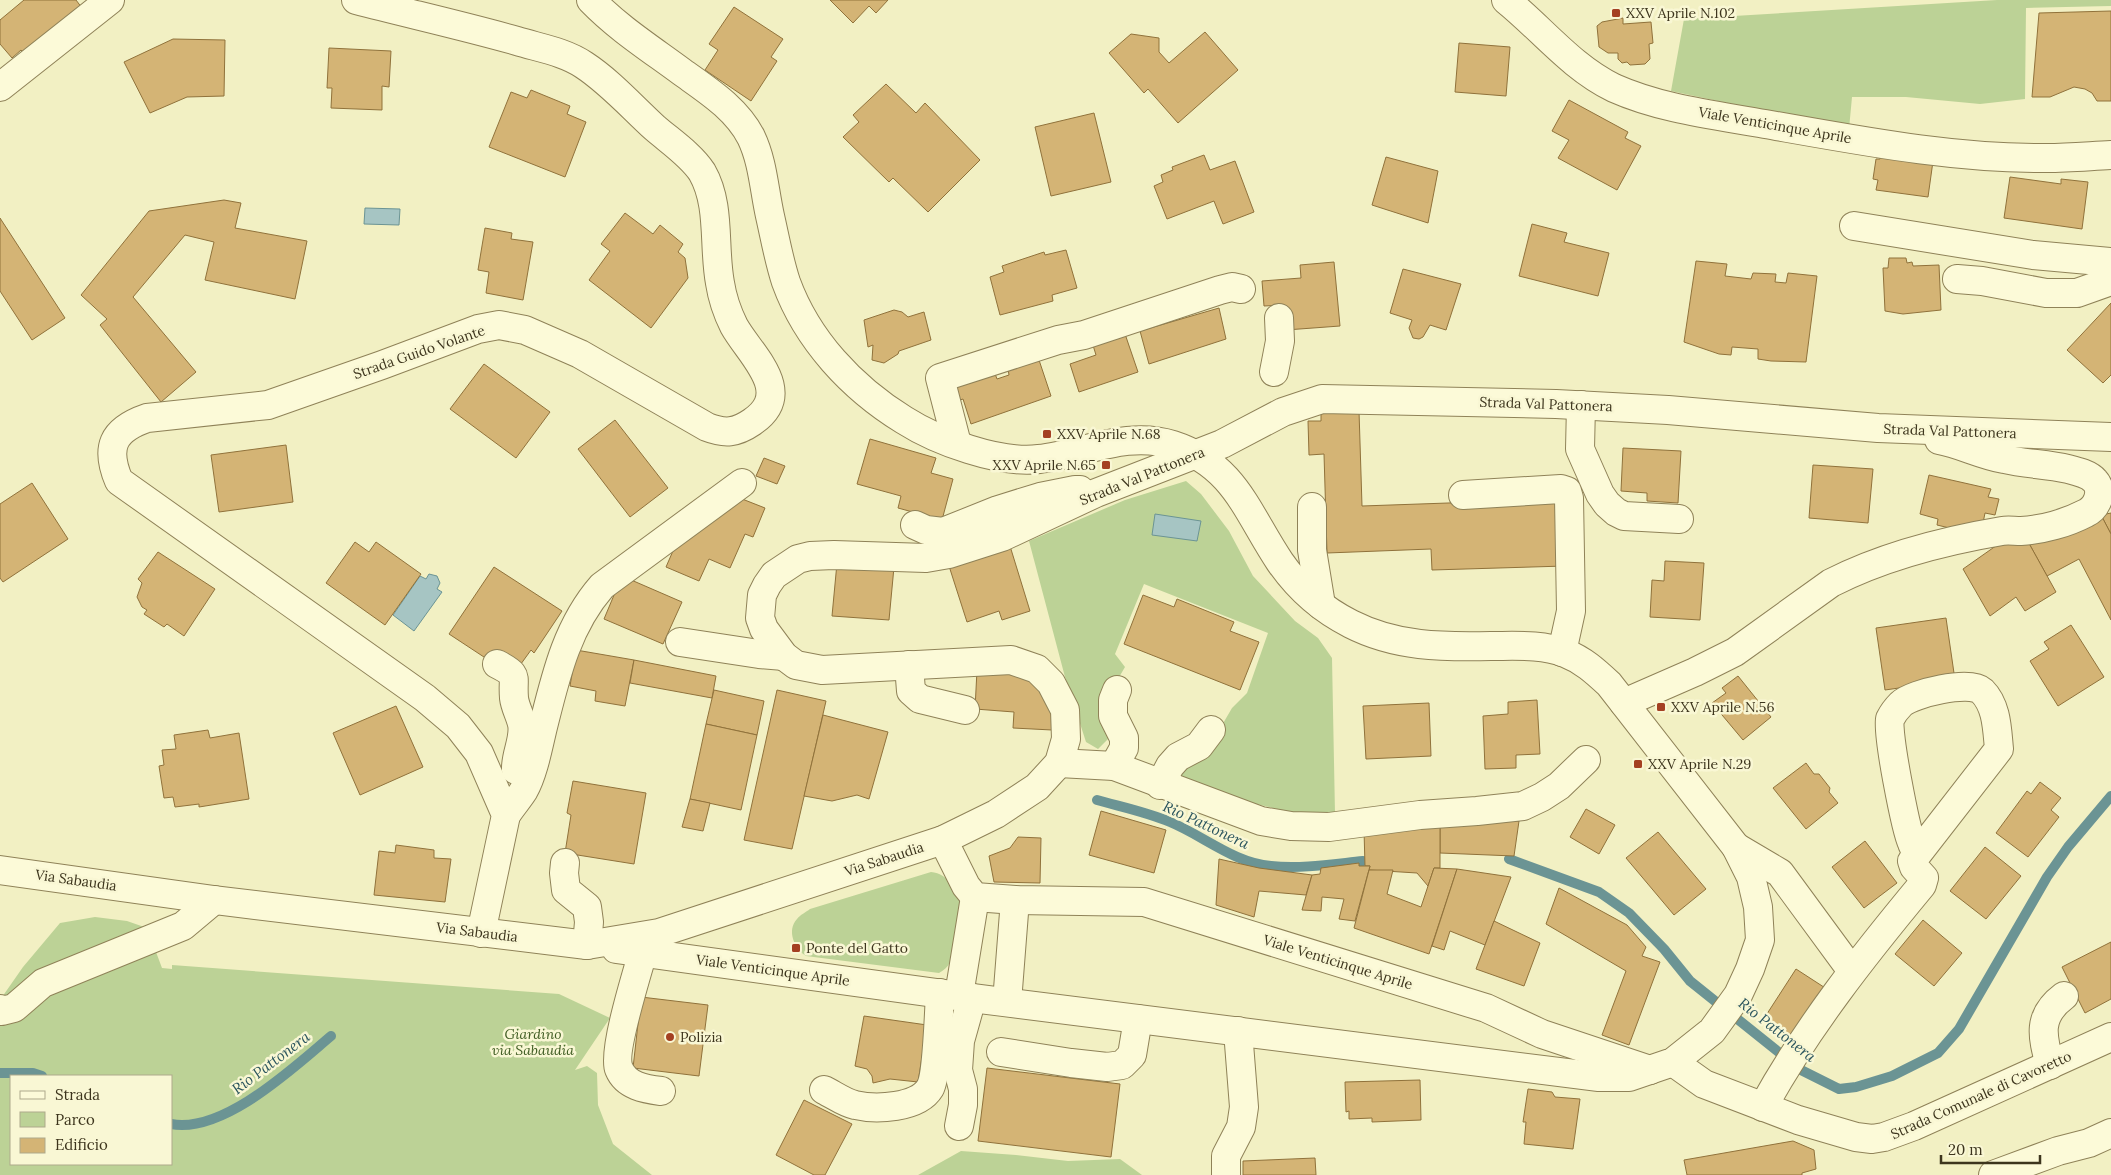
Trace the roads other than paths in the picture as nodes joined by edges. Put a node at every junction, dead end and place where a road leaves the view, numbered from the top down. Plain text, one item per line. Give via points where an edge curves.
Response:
1 (110, 0) edge
2 (356, 0) edge
3 (591, 0) edge
4 (1506, 0) edge
5 (0, 87) edge
6 (2111, 155) edge
7 (1854, 226) dead end
8 (2111, 262) edge
9 (1957, 279) dead end
10 (2111, 281) edge
11 (1241, 289) dead end
12 (1279, 318) dead end
13 (1274, 372) dead end
14 (1581, 405) junction
15 (1878, 428) junction
16 (2111, 437) edge
17 (957, 444) junction
18 (1198, 454) junction
19 (742, 482) dead end
20 (1096, 493) junction
21 (1463, 495) dead end
22 (1312, 507) dead end
23 (2099, 508) edge
24 (1679, 519) dead end
25 (914, 525) dead end
26 (1321, 605) junction
27 (680, 642) dead end
28 (1562, 652) junction
29 (784, 656) junction
30 (497, 664) dead end
31 (909, 665) junction
32 (1117, 690) dead end
33 (1624, 703) junction
34 (965, 710) dead end
35 (1211, 730) dead end
36 (1586, 760) dead end
37 (1060, 763) junction
38 (1114, 766) junction
39 (1160, 785) junction
40 (506, 815) junction
41 (942, 840) junction
42 (1736, 847) junction
43 (1918, 853) junction
44 (565, 863) dead end
45 (0, 870) edge
46 (975, 897) junction
47 (214, 900) junction
48 (1015, 900) junction
49 (481, 933) junction
50 (587, 945) junction
51 (643, 952) junction
52 (1852, 971) junction
53 (957, 996) junction
54 (2064, 996) dead end
55 (1007, 1002) junction
56 (0, 1009) edge
57 (1138, 1019) junction
58 (1238, 1031) junction
59 (2111, 1037) edge
60 (1001, 1052) dead end
61 (2050, 1064) junction
62 (1661, 1066) junction
63 (824, 1090) dead end
64 (661, 1091) dead end
65 (1763, 1106) junction
66 (959, 1126) dead end
67 (2111, 1133) edge
68 (1226, 1175) edge
69 (1993, 1175) edge

1 - 5 street
2 - 40 street, Strada Guido Volante via 465,26 569,56 607,83 700,170 710,187 720,283 733,325 768,376 771,393 760,417 734,432 719,431 580,354 526,330 499,326 478,329 268,405 147,418 134,422 115,442 111,451 112,465 119,481 133,493 417,692 458,726 478,753
3 - 17 street, Viale Venticinque Aprile via 610,19 713,94 736,115 751,136 763,170 785,280 815,338 839,368 866,394 906,422
4 - 6 street, Viale Venticinque Aprile via 1576,64 1631,94 1665,104 1870,142 1931,150 2023,158
7 - 8 street via 2033,255
9 - 10 street via 2046,293 2077,293
11 - 17 street via 1220,290 940,378
12 - 13 street via 1280,341
14 - 15 street, Strada Val Pattonera
14 - 18 street, Strada Val Pattonera via 1473,393 1322,400 1283,412
14 - 24 street via 1580,448 1607,504 1624,516
15 - 16 street, Strada Val Pattonera
15 - 23 street via 1957,444 1983,455 2080,472 2095,481 2100,490 2095,506
17 - 18 street, Viale Venticinque Aprile via 998,457 1021,460 1147,439
18 - 20 street, Strada Val Pattonera
18 - 26 street, Viale Venticinque Aprile via 1223,473 1280,562
19 - 40 street via 602,586 595,595 564,650 525,789
20 - 25 street via 1075,490 1040,497 943,532
20 - 29 street, Strada Val Pattonera via 1002,537 949,554 926,558 834,555 798,559 774,576 760,606 764,629
21 - 28 street via 1567,491 1571,611
22 - 26 street via 1312,550
23 - 33 street via 2038,529 2004,531 1928,546 1862,569 1831,583 1735,652
26 - 28 street, Viale Venticinque Aprile via 1348,623 1378,636 1413,645 1534,646
27 - 29 street
28 - 33 street, Viale Venticinque Aprile via 1586,663 1610,684
29 - 31 street, Strada Val Pattonera via 796,665 822,670
30 - 40 street via 512,672 514,697 522,725 516,779
31 - 34 street via 911,690 920,698
31 - 37 street, Strada Val Pattonera via 1011,660 1038,669 1051,683 1065,710 1066,739
32 - 38 street via 1113,716 1124,738 1124,748
33 - 42 street, Viale Venticinque Aprile
35 - 39 street via 1199,746 1178,757
36 - 39 street via 1559,786 1523,806 1420,815 1329,828 1261,820
37 - 38 street
37 - 41 street via 1036,787 996,814
38 - 39 street
40 - 49 street
41 - 46 street
41 - 50 street, Via Sabaudia via 659,933
42 - 52 street via 1780,873
42 - 62 street, Viale Venticinque Aprile via 1751,877 1758,907 1760,940 1738,995 1712,1030
43 - 43 street via 1999,748 1991,701 1980,689 1963,687 1921,695 1902,703 1890,720 1902,798 1912,843
43 - 52 street via 1912,861 1924,878 1922,885
44 - 50 street via 566,890 587,907
45 - 47 street, Via Sabaudia
46 - 48 street, Viale Venticinque Aprile
46 - 53 street
47 - 49 street, Via Sabaudia
47 - 56 street via 183,926 43,983 14,1008
48 - 55 street
48 - 62 street, Viale Venticinque Aprile via 1144,902 1486,1008 1542,1034
49 - 50 street, Via Sabaudia
50 - 51 street, Viale Venticinque Aprile
51 - 53 street, Viale Venticinque Aprile
51 - 64 street via 618,1053 618,1068 639,1088
52 - 65 street
53 - 55 street, Viale Venticinque Aprile
53 - 63 street via 936,1052 931,1087 922,1098 889,1106 854,1105
53 - 66 street via 958,1070 964,1105
54 - 61 street via 2052,1005 2044,1023 2042,1033
55 - 57 street, Viale Venticinque Aprile
57 - 58 street, Viale Venticinque Aprile
57 - 60 street via 1132,1055 1122,1065 1107,1067
58 - 62 street, Viale Venticinque Aprile via 1599,1078 1629,1077
58 - 68 street via 1244,1107 1241,1127 1226,1156
59 - 61 street, Strada Comunale di Cavoretto
61 - 65 street, Strada Comunale di Cavoretto via 1914,1126 1872,1139 1798,1120
62 - 65 street, Strada Comunale di Cavoretto
67 - 69 street

